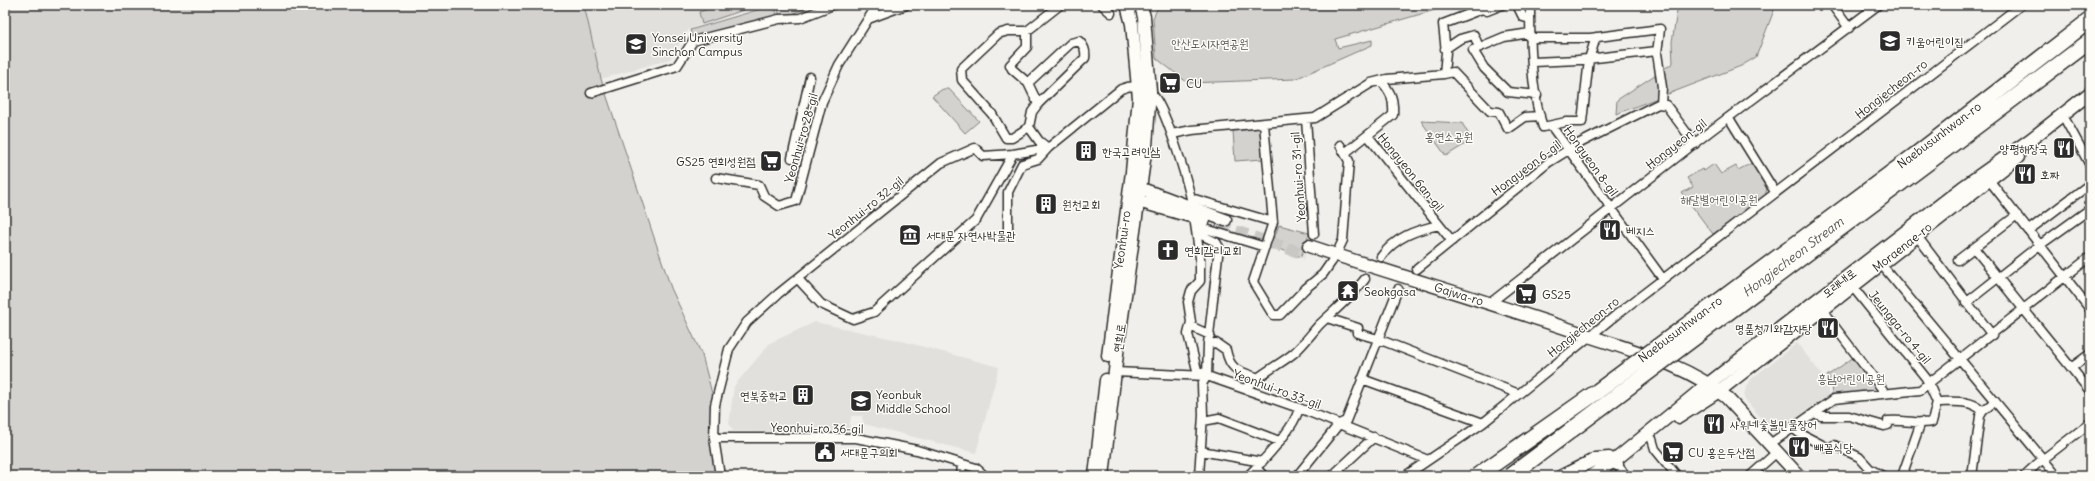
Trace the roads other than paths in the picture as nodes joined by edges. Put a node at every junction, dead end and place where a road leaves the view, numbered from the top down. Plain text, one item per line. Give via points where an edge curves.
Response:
1 (833, 5) edge
2 (877, 5) edge
3 (906, 5) edge
4 (1060, 5) edge
5 (1102, 5) edge
6 (1127, 5) edge
7 (1141, 5) edge
8 (1148, 5) edge
9 (1502, 5) edge
10 (1517, 5) edge
11 (1832, 5) edge
12 (1878, 5) edge
13 (2021, 5) edge
14 (1530, 10) dead end
15 (1111, 13) dead end
16 (1144, 17) junction
17 (868, 19) junction
18 (1530, 19) junction
19 (2090, 20) edge
20 (1850, 28) junction
21 (1027, 31) junction
22 (1530, 36) junction
23 (1596, 37) junction
24 (2090, 41) edge
25 (1479, 47) junction
26 (1446, 49) junction
27 (1657, 51) junction
28 (1589, 59) junction
29 (1533, 62) junction
30 (1444, 74) junction
31 (810, 77) dead end
32 (1380, 81) junction
33 (1028, 83) junction
34 (1138, 86) junction
35 (1150, 91) junction
36 (591, 93) dead end
37 (2090, 93) edge
38 (1537, 95) junction
39 (2090, 102) edge
40 (1038, 104) junction
41 (1661, 104) junction
42 (1540, 116) junction
43 (1728, 118) junction
44 (1306, 119) junction
45 (2066, 121) junction
46 (1264, 124) junction
47 (1029, 127) junction
48 (1552, 127) junction
49 (1172, 134) junction
50 (1368, 136) junction
51 (1695, 144) junction
52 (1340, 145) dead end
53 (1048, 148) junction
54 (1568, 150) junction
55 (1345, 153) junction
56 (1013, 154) junction
57 (792, 158) dead end
58 (2090, 165) edge
59 (716, 178) dead end
60 (1989, 180) junction
61 (2090, 184) edge
62 (1135, 187) junction
63 (1775, 192) junction
64 (1133, 200) junction
65 (1611, 209) junction
66 (2090, 209) edge
67 (2017, 215) junction
68 (1194, 216) junction
69 (1273, 222) junction
70 (1222, 223) tunnel mouth
71 (1439, 225) junction
72 (2029, 230) junction
73 (1314, 234) dead end
74 (1008, 236) dead end
75 (1917, 236) junction
76 (1452, 242) junction
77 (2041, 246) junction
78 (1265, 247) junction
79 (1974, 248) junction
80 (1307, 250) tunnel mouth
81 (1381, 257) dead end
82 (2090, 257) edge
83 (1334, 258) junction
84 (1958, 260) dead end
85 (1881, 264) junction
86 (1417, 269) dead end
87 (2065, 276) junction
88 (1998, 278) junction
89 (1365, 279) dead end
90 (1663, 279) junction
91 (798, 280) junction
92 (1852, 286) junction
93 (1398, 290) dead end
94 (1489, 304) junction
95 (1966, 304) junction
96 (2090, 308) edge
97 (1822, 310) junction
98 (2024, 310) junction
99 (1327, 318) junction
100 (1190, 326) junction
101 (1210, 335) junction
102 (1992, 335) junction
103 (1591, 337) junction
104 (1378, 339) junction
105 (1208, 344) junction
106 (2090, 354) edge
107 (1960, 359) junction
108 (2072, 368) junction
109 (1115, 372) junction
110 (1207, 376) junction
111 (1256, 378) junction
112 (1362, 379) junction
113 (1708, 384) junction
114 (1927, 385) junction
115 (1245, 390) junction
116 (1719, 391) junction
117 (2090, 391) edge
118 (1519, 394) junction
119 (1884, 394) junction
120 (1995, 401) junction
121 (1936, 402) junction
122 (1299, 408) junction
123 (1983, 411) junction
124 (1814, 413) junction
125 (1203, 421) junction
126 (1920, 422) junction
127 (1483, 423) junction
128 (2090, 423) edge
129 (1339, 424) junction
130 (1792, 428) junction
131 (1374, 437) junction
132 (714, 438) junction
133 (1652, 439) junction
134 (1279, 441) junction
135 (1773, 448) junction
136 (1201, 451) junction
137 (2043, 459) junction
138 (1428, 460) junction
139 (962, 464) junction
140 (1259, 465) junction
141 (1620, 468) edge
142 (1573, 469) junction
143 (1340, 473) edge
144 (1198, 474) edge
145 (720, 476) edge
146 (961, 476) edge
147 (985, 476) edge
148 (1094, 476) edge
149 (1103, 476) edge
150 (1248, 476) edge
151 (1264, 476) edge
152 (1297, 476) edge
153 (1332, 476) edge
154 (1405, 476) edge
155 (1477, 476) edge
156 (1510, 476) edge
157 (1562, 476) edge
158 (1583, 476) edge
159 (1591, 476) edge
160 (1607, 476) edge
161 (1678, 476) edge
162 (1750, 476) edge
163 (1798, 476) edge
164 (1883, 476) edge
165 (1902, 476) edge
166 (1972, 476) edge
167 (2024, 476) edge
168 (2057, 476) edge

1 - 36 street via 800,18 779,19 693,41 677,66
2 - 17 street, Yeonhui-ro 28-gil
3 - 17 street
4 - 21 street
5 - 15 street
6 - 34 main road, Yeonhui-ro via 1132,24
7 - 16 main road, Yeonhui-ro
8 - 16 street
9 - 26 street via 1487,11 1482,9 1442,24
10 - 18 street via 1523,17
11 - 20 street
12 - 20 street, Hongyeon-gil
13 - 63 street, Hongjecheon-ro
14 - 18 street
16 - 35 main road, Yeonhui-ro
17 - 59 street, Yeonhui-ro 28-gil via 839,65 822,102 796,201 779,206 764,196 759,185
18 - 22 street
19 - 155 highway, Naebusunhwan-ro, bridge via 1918,153 1598,391
20 - 43 street, Hongyeon-gil
21 - 33 street via 1027,47 1010,65
21 - 47 street via 998,34 961,69 960,74 962,80 992,114 1006,138 1012,138
22 - 23 street
22 - 25 street via 1504,37
22 - 29 street
23 - 27 street via 1660,30
23 - 28 street, Hongyeon 8-gil
24 - 156 highway, Naebusunhwan-ro, bridge
25 - 26 street via 1474,35 1460,39
25 - 38 street via 1473,50 1484,68 1508,92
26 - 30 street
27 - 28 street
27 - 41 street via 1662,87
28 - 29 street
28 - 48 street, Hongyeon 8-gil via 1582,122 1566,122
29 - 38 street
30 - 32 street, Yeonhui-ro 31-gil
30 - 42 street via 1453,72 1490,111 1499,112 1508,129 1525,117
31 - 57 street
32 - 44 street, Yeonhui-ro 31-gil via 1371,83 1315,118
32 - 50 street, Hongyeon 6an-gil via 1391,92 1393,115
33 - 40 street
33 - 40 street via 1071,43 1079,41 1084,45 1086,52 1081,63
34 - 35 street
34 - 53 street, Yeonhui-ro 32-gil via 1131,85 1121,89
34 - 62 main road, Yeonhui-ro
35 - 49 street via 1157,98
35 - 62 main road, Yeonhui-ro
37 - 113 main road, 모래내로
38 - 42 street
39 - 45 main road, Moraenae-ro
40 - 47 street via 1032,112
41 - 51 street via 1666,105
41 - 54 street, Hongyeon 6-gil
42 - 48 street, Hongyeon 8-gil via 1543,127
43 - 51 street, Hongyeon-gil
43 - 63 street
44 - 46 street, Yeonhui-ro 31-gil
44 - 73 street, Yeonhui-ro 31-gil
45 - 58 street
45 - 60 main road, Moraenae-ro
46 - 49 street, Yeonhui-ro 31-gil
46 - 69 street
47 - 53 street
48 - 54 street, Hongyeon 8-gil
49 - 68 street
50 - 55 street
50 - 71 street, Hongyeon 6an-gil
51 - 65 street, Hongyeon-gil
52 - 55 street
53 - 56 street, Yeonhui-ro 32-gil
53 - 74 street via 1038,159 1022,164 1008,192
54 - 65 street, Hongyeon 8-gil
54 - 76 street, Hongyeon 6-gil
55 - 83 street via 1349,161 1344,232
56 - 91 street, Yeonhui-ro 32-gil via 983,156 975,148 940,163
56 - 91 street via 976,220 874,312 853,319 821,304
60 - 67 street
60 - 75 main road, Moraenae-ro
61 - 72 street
62 - 64 main road, Yeonhui-ro
62 - 68 main road
63 - 90 street, Hongjecheon-ro
64 - 68 main road
64 - 109 main road, 연희로
64 - 148 main road, Yeonhui-ro
65 - 90 street
65 - 94 street, Hongyeon-gil
66 - 77 street
67 - 72 street
67 - 79 street
68 - 69 street
68 - 70 main road
68 - 78 street
68 - 100 street, Yeonhui-ro 33-gil via 1200,258 1200,281 1191,291 1188,302
68 - 101 street via 1219,247
69 - 78 street via 1267,234
71 - 76 street, Hongyeon 6an-gil
71 - 81 street via 1392,243
72 - 77 street
75 - 85 main road, Moraenae-ro
75 - 95 street
76 - 86 street, Hongyeon 6-gil
77 - 87 street
77 - 88 street
78 - 83 street via 1253,282 1273,315 1280,315 1305,288 1323,274
79 - 84 street
79 - 88 street
80 - 83 main road, Gajwa-ro
82 - 87 street, Jeungga-ro 4-gil
83 - 94 main road, Gajwa-ro
83 - 103 main road via 1573,338
85 - 92 main road, Moraenae-ro
85 - 107 street
87 - 96 street
87 - 98 street, Jeungga-ro 4-gil
88 - 95 street
88 - 98 street
89 - 99 street
90 - 103 street, Hongjecheon-ro
91 - 132 street, Yeonhui-ro 32-gil via 747,322 729,349 715,405
92 - 97 main road, Moraenae-ro
92 - 114 street, Jeungga-ro 4-gil via 1926,378
93 - 104 street
94 - 103 main road, Gajwa-ro
95 - 102 street
97 - 116 main road, Moraenae-ro
97 - 119 street
98 - 102 street, Jeungga-ro 4-gil
98 - 108 street
99 - 104 street via 1358,328 1357,333
99 - 111 street via 1295,352
100 - 101 street
100 - 110 street, Yeonhui-ro 33-gil via 1188,334 1197,370
101 - 105 street
102 - 107 street, Jeungga-ro 4-gil
103 - 113 main road, Gajwa-ro, bridge via 1685,371
103 - 118 street, Hongjecheon-ro
104 - 112 street
104 - 118 street
105 - 110 street
105 - 111 street via 1216,343 1226,350 1228,361 1236,370
106 - 108 street
107 - 114 street, Jeungga-ro 4-gil
107 - 120 street
108 - 117 street
109 - 110 street, Yeonhui-ro 33-gil
109 - 149 main road, 연희로
110 - 115 street, Yeonhui-ro 33-gil
110 - 125 street via 1202,384
111 - 115 street
112 - 127 street
112 - 129 street via 1346,421
113 - 116 main road
113 - 141 main road, 모래내로
114 - 119 street, Jeungga-ro 4-gil via 1916,391
114 - 121 street, Jeungga-ro 4-gil
115 - 122 street, Yeonhui-ro 33-gil
116 - 133 main road, Moraenae-ro via 1683,414
116 - 135 main road
118 - 127 street, Hongjecheon-ro
119 - 124 street, Jeungga-ro 4-gil via 1836,399
120 - 123 street
120 - 137 street
121 - 123 street via 1968,402 1976,404
121 - 126 street via 1932,422
122 - 129 street, Yeonhui-ro 33-gil
122 - 134 street via 1297,417
123 - 166 street via 1980,416
124 - 126 street via 1822,416 1849,416 1878,425 1888,425 1888,421 1900,420
124 - 130 street, Jeungga-ro 4-gil
125 - 134 street via 1219,418
125 - 136 street
126 - 165 street
127 - 138 street, Hongjecheon-ro
128 - 137 street
129 - 131 street, Yeonhui-ro 33-gil
129 - 152 street
130 - 135 street, Jeungga-ro 4-gil
130 - 164 street via 1830,449 1834,445 1859,457 1870,470
131 - 138 street, Yeonhui-ro 33-gil
131 - 143 street
132 - 139 street, Yeonhui-ro 36-gil via 856,438 917,450
132 - 145 street, Yeonhui-ro 32-gil
133 - 141 main road, Moraenae-ro
133 - 161 street via 1655,449
134 - 140 street
135 - 162 street
135 - 163 main road
136 - 140 street
136 - 144 street
137 - 167 street
137 - 168 street
138 - 154 street, Hongjecheon-ro
139 - 146 street
139 - 147 street, Yeonhui-ro 36-gil via 976,468
140 - 150 street
140 - 151 street
141 - 142 main road via 1604,458
141 - 159 main road, 모래내로
141 - 160 main road, Moraenae-ro
142 - 157 main road
142 - 158 main road via 1581,472
143 - 153 street

